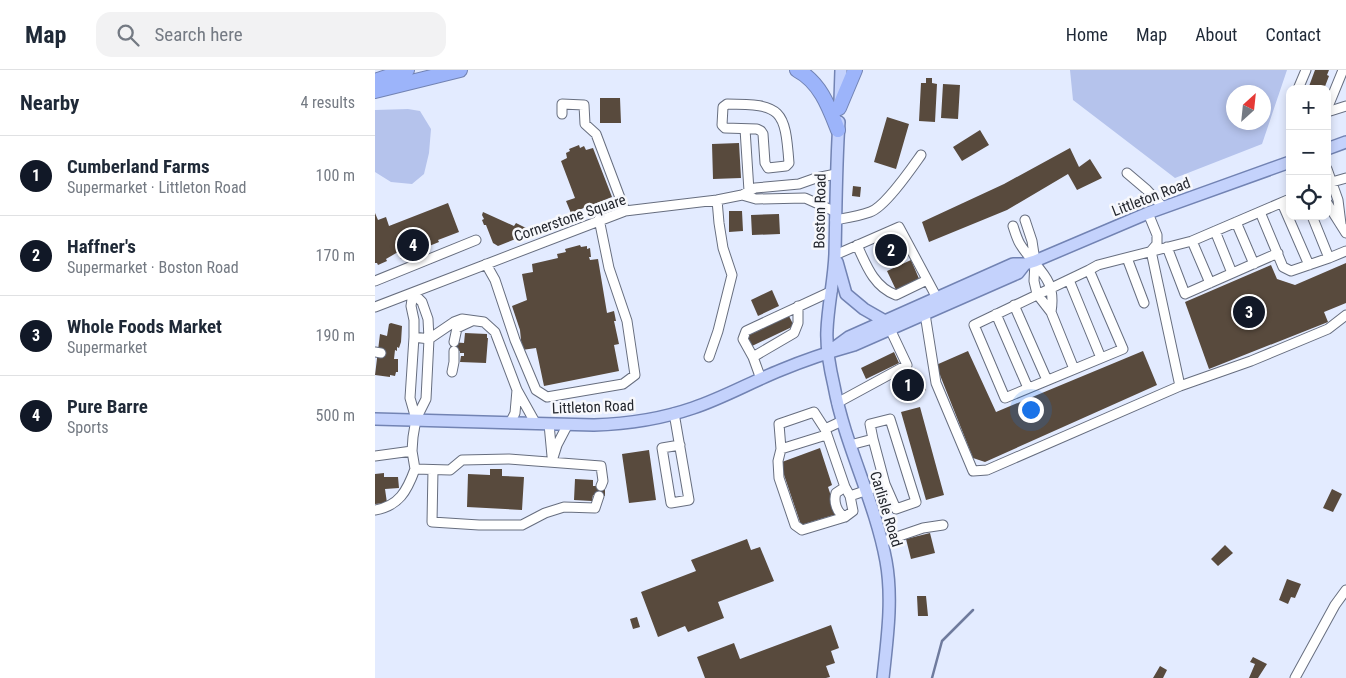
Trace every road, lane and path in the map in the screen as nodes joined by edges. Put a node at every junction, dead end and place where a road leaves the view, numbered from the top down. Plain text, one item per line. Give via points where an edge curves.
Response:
1 (407, 70) edge
2 (460, 70) edge
3 (797, 70) edge
4 (841, 70) edge
5 (855, 70) edge
6 (1306, 70) edge
7 (1343, 70) edge
8 (375, 81) edge
9 (1300, 85) edge
10 (375, 91) edge
11 (1331, 101) edge
12 (1346, 106) edge
13 (839, 108) junction
14 (1331, 110) edge
15 (562, 114) dead end
16 (745, 129) junction
17 (838, 130) junction
18 (1346, 142) edge
19 (1331, 148) edge
20 (921, 154) dead end
21 (1286, 163) edge
22 (1127, 173) dead end
23 (835, 174) junction
24 (1330, 175) edge
25 (1346, 178) edge
26 (1332, 182) junction
27 (746, 193) junction
28 (717, 200) junction
29 (1286, 201) edge
30 (1163, 207) junction
31 (1331, 209) edge
32 (625, 211) junction
33 (1260, 212) junction
34 (1148, 213) junction
35 (835, 216) junction
36 (599, 220) junction
37 (1025, 220) dead end
38 (1293, 220) edge
39 (1314, 220) edge
40 (1236, 222) junction
41 (1341, 224) junction
42 (1013, 226) dead end
43 (1215, 231) junction
44 (1346, 233) edge
45 (476, 240) dead end
46 (1192, 241) junction
47 (857, 245) junction
48 (1167, 247) junction
49 (1151, 251) junction
50 (1346, 251) edge
51 (1278, 253) junction
52 (835, 255) junction
53 (1127, 258) junction
54 (1329, 258) junction
55 (1030, 263) junction
56 (486, 264) junction
57 (1254, 264) junction
58 (1309, 265) junction
59 (1089, 270) junction
60 (1232, 273) junction
61 (927, 280) junction
62 (1069, 280) junction
63 (375, 281) edge
64 (1210, 283) junction
65 (1052, 288) junction
66 (832, 291) junction
67 (413, 293) junction
68 (1037, 294) junction
69 (937, 298) junction
70 (1144, 303) dead end
71 (1014, 305) junction
72 (798, 306) junction
73 (375, 307) edge
74 (1051, 312) junction
75 (925, 314) junction
76 (995, 314) junction
77 (1346, 314) edge
78 (475, 320) junction
79 (888, 325) junction
80 (414, 338) junction
81 (429, 339) junction
82 (829, 352) junction
83 (709, 357) dead end
84 (753, 357) junction
85 (1101, 358) junction
86 (1074, 368) junction
87 (451, 372) dead end
88 (761, 379) junction
89 (1047, 380) junction
90 (1180, 386) junction
91 (1028, 388) junction
92 (517, 390) junction
93 (837, 403) junction
94 (674, 413) junction
95 (375, 419) edge
96 (416, 420) junction
97 (842, 421) junction
98 (510, 423) junction
99 (535, 424) junction
100 (549, 424) junction
101 (568, 424) junction
102 (826, 432) junction
103 (873, 439) junction
104 (680, 445) junction
105 (850, 445) junction
106 (781, 449) junction
107 (412, 451) junction
108 (375, 456) edge
109 (552, 461) junction
110 (415, 470) junction
111 (433, 470) junction
112 (885, 484) junction
113 (601, 486) dead end
114 (845, 486) junction
115 (866, 491) junction
116 (599, 496) dead end
117 (850, 496) junction
118 (375, 510) edge
119 (845, 517) junction
120 (943, 525) dead end
121 (882, 542) junction
122 (1346, 590) edge
123 (883, 678) edge
124 (1295, 678) edge

1 - 8 highway
2 - 10 highway
3 - 17 highway via 812,80
4 - 13 main road, Boston Road
5 - 13 highway
6 - 9 street
7 - 11 street
12 - 14 street
13 - 17 main road, Boston Road
15 - 32 street via 563,104 584,105 585,124 595,134
16 - 16 street via 757,129 763,134 768,168 789,163 785,125 778,114 760,105 727,104 723,107 722,125
16 - 27 street
17 - 23 main road, Boston Road
18 - 19 main road
20 - 35 street via 905,177 871,212
21 - 30 main road, Littleton Road
22 - 30 street
23 - 27 street, Cornerstone Square via 799,184 755,188
23 - 35 main road, Boston Road
24 - 26 street
25 - 26 street
26 - 41 street
27 - 28 street, Cornerstone Square
27 - 35 street, Cornerstone Square via 756,198 805,198
28 - 32 street, Cornerstone Square
28 - 83 street via 723,248 732,275
29 - 33 street
30 - 34 main road, Littleton Road
31 - 41 street
32 - 36 street, Cornerstone Square
33 - 40 street
33 - 51 street
34 - 49 street via 1157,236 1157,244
34 - 55 main road, Littleton Road
35 - 52 main road, Boston Road
36 - 56 street, Cornerstone Square
36 - 56 street via 609,268 624,308 631,346 635,375 623,384 547,397 536,390
37 - 55 street via 1032,241
38 - 58 street
39 - 54 street
40 - 43 street
40 - 57 street
41 - 44 street
42 - 55 street
43 - 46 street
43 - 60 street
45 - 63 street
46 - 48 street
46 - 64 street
47 - 52 street
47 - 61 street via 870,274 890,293 897,295
47 - 61 street via 899,227
48 - 49 street
48 - 64 street via 1185,294
49 - 53 street
49 - 90 street
50 - 54 street
51 - 57 street
51 - 58 street via 1283,266 1291,271
52 - 66 main road, Boston Road
52 - 79 main road via 846,294
53 - 59 street
53 - 70 street
54 - 58 street
55 - 65 street via 1047,278
55 - 68 street
55 - 69 main road, Littleton Road via 1013,264
55 - 75 main road, Littleton Road via 1018,273
56 - 67 street, Cornerstone Square
57 - 60 street
59 - 62 street
59 - 85 street via 1123,349
60 - 64 street
61 - 69 street
62 - 65 street
62 - 85 street
65 - 68 street
65 - 74 street
66 - 72 street
66 - 82 main road, Boston Road via 827,331
67 - 73 street, Cornerstone Square
67 - 80 street
67 - 81 street via 422,302 428,319
68 - 71 street
68 - 74 street
69 - 79 main road, Littleton Road
71 - 76 street
71 - 89 street
72 - 84 street via 794,333
72 - 84 street via 746,332 743,339
74 - 86 street
75 - 79 main road, Littleton Road
75 - 90 street via 936,383 973,471 987,470
76 - 91 street
76 - 91 street via 974,325 1005,398
77 - 90 street via 1329,329
78 - 81 street via 461,319
78 - 87 street via 457,328
78 - 92 street via 484,322 495,332
79 - 82 main road, Littleton Road via 854,345
79 - 93 street via 907,365
80 - 81 street
80 - 96 street via 410,398
81 - 96 street via 426,400
82 - 88 main road, Littleton Road
82 - 93 main road, Carlisle Road
84 - 88 street
85 - 86 street
86 - 89 street
88 - 94 main road, Littleton Road via 713,401
89 - 91 street
92 - 98 street via 515,413
92 - 99 street
93 - 97 main road, Carlisle Road
94 - 101 main road, Littleton Road via 621,424
94 - 104 street
95 - 96 main road, Littleton Road
96 - 98 main road, Littleton Road
96 - 107 street
97 - 102 street
97 - 105 main road, Carlisle Road
98 - 99 main road, Littleton Road
99 - 100 main road, Littleton Road
100 - 101 main road, Littleton Road
100 - 109 street
101 - 109 street
102 - 106 street
102 - 106 street via 814,412 779,424
102 - 114 street
103 - 105 street
103 - 112 street
103 - 112 street via 870,424 890,418 916,502 896,509
104 - 104 street via 662,448 671,503 689,500
105 - 115 main road, Carlisle Road
106 - 119 street via 779,478 798,529
107 - 108 street
107 - 110 street
109 - 111 street via 462,460 450,470
109 - 113 street via 601,466
110 - 111 street
110 - 118 street via 399,498 386,508
111 - 116 street via 432,522 522,525 564,507 595,508
112 - 115 street
114 - 117 street
114 - 119 street via 835,498 837,509
115 - 117 street
115 - 121 main road, Carlisle Road
117 - 119 street via 853,511
120 - 121 street
121 - 123 main road, Carlisle Road via 889,594
122 - 124 street

